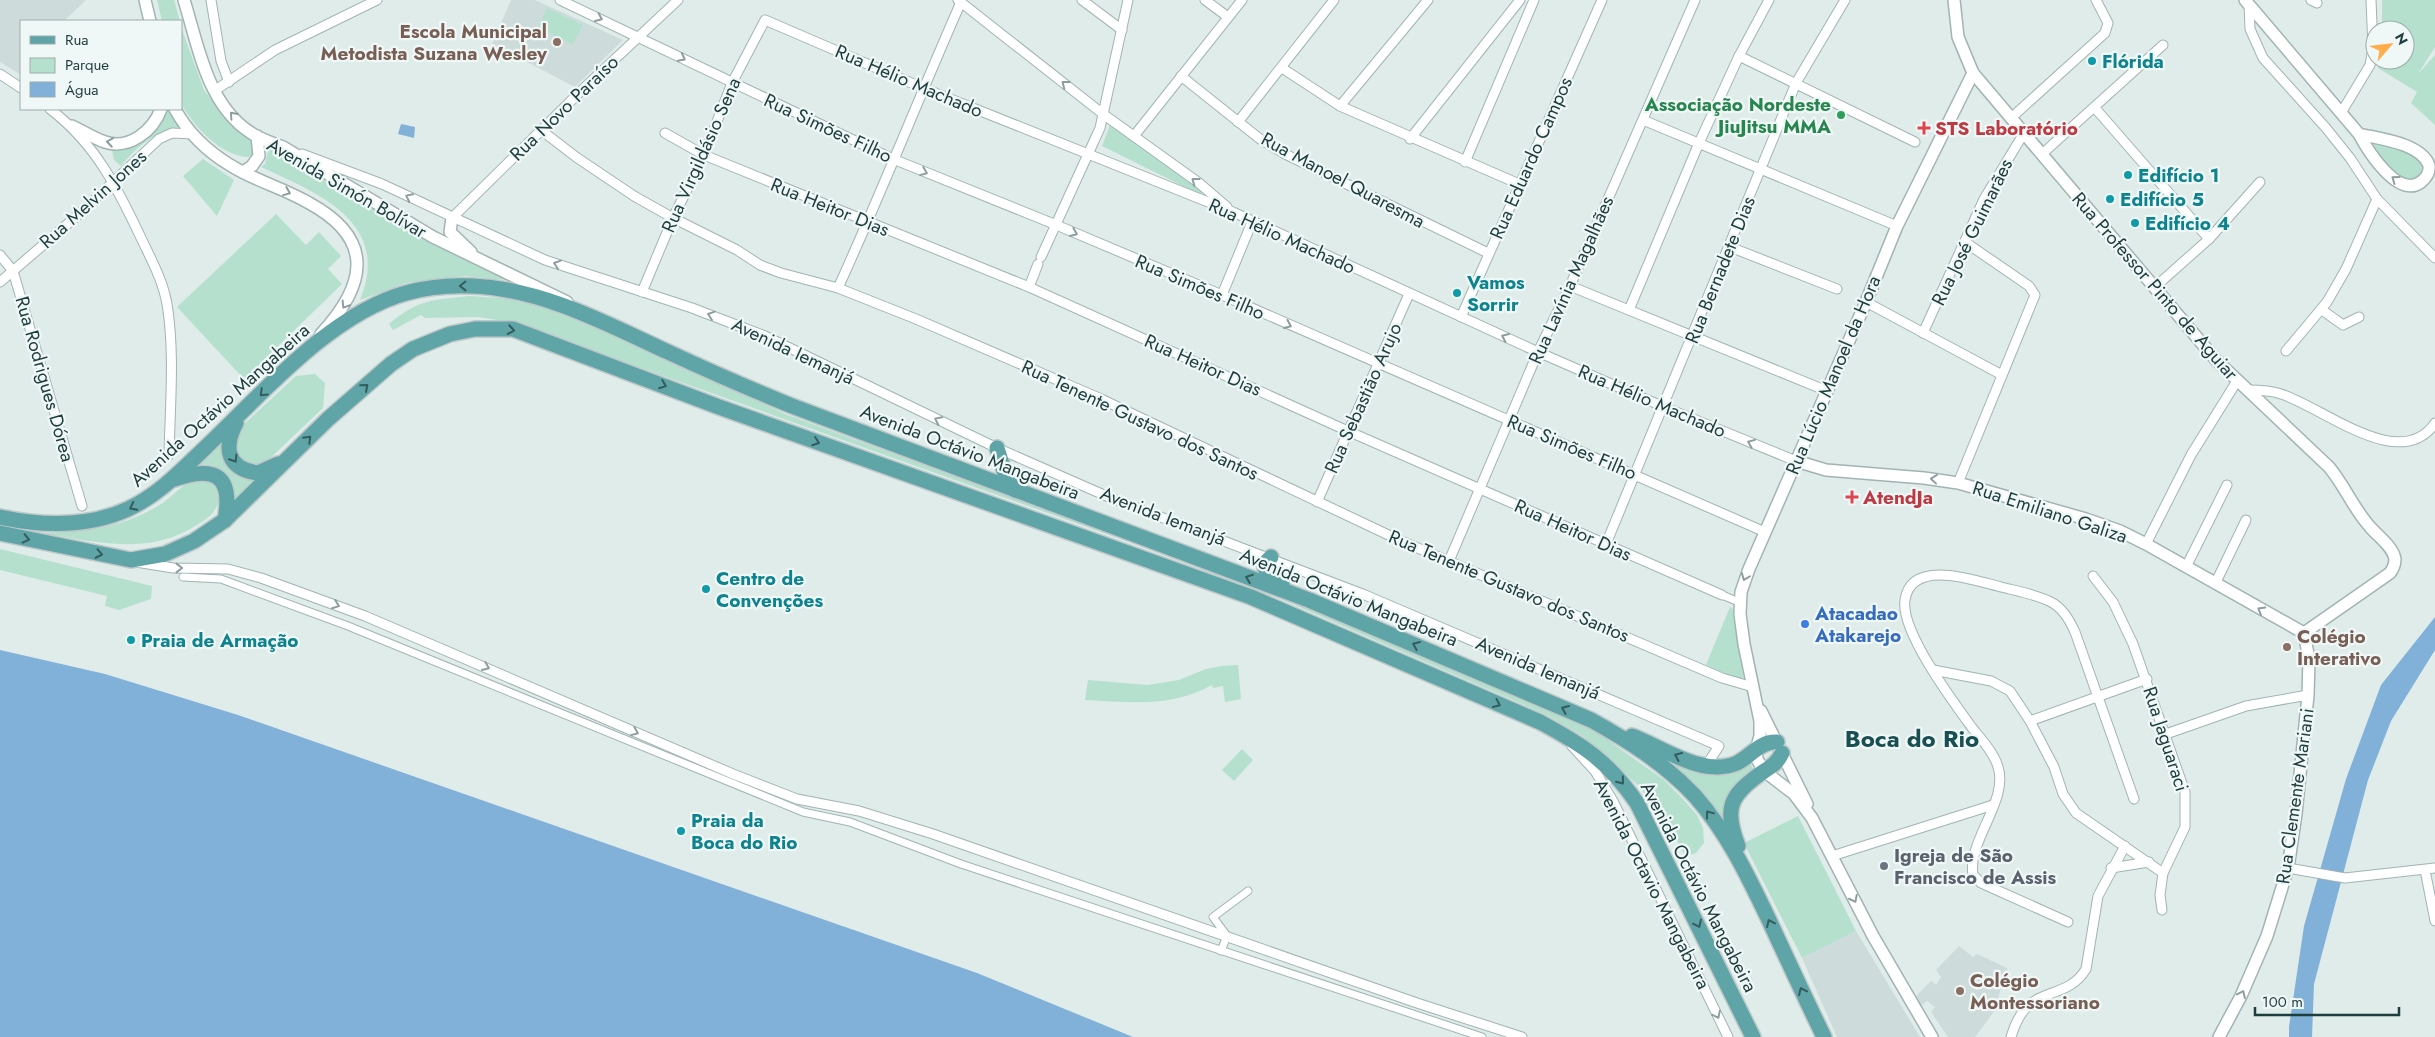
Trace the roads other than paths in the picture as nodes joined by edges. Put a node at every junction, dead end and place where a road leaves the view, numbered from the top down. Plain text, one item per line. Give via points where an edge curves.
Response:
1 (145, 0) edge
2 (184, 0) edge
3 (211, 0) edge
4 (377, 0) edge
5 (560, 0) edge
6 (678, 0) edge
7 (1082, 0) edge
8 (1128, 0) edge
9 (1205, 0) edge
10 (1242, 0) edge
11 (1334, 0) edge
12 (1428, 0) edge
13 (1520, 0) edge
14 (1534, 0) edge
15 (1602, 0) edge
16 (1695, 0) edge
17 (1769, 0) edge
18 (1845, 0) edge
19 (1954, 0) edge
20 (2096, 0) edge
21 (2371, 0) edge
22 (960, 1) edge
23 (2247, 3) edge
24 (1228, 17) junction
25 (150, 20) edge
26 (765, 20) joint
27 (1122, 30) junction
28 (638, 36) junction
29 (2164, 45) dead end
30 (1739, 56) junction
31 (1282, 68) junction
32 (1973, 73) junction
33 (0, 74) edge
34 (1181, 76) junction
35 (229, 82) junction
36 (732, 83) junction
37 (1796, 83) junction
38 (20, 87) edge
39 (923, 88) junction
40 (214, 91) junction
41 (1340, 106) junction
42 (2095, 108) junction
43 (51, 110) edge
44 (159, 110) edge
45 (176, 110) edge
46 (2341, 113) junction
47 (1104, 114) junction
48 (2011, 118) junction
49 (1643, 120) junction
50 (1238, 122) junction
51 (72, 126) junction
52 (541, 130) junction
53 (2024, 133) junction
54 (193, 134) junction
55 (665, 134) dead end
56 (2359, 134) junction
57 (257, 136) junction
58 (1134, 136) junction
59 (1410, 138) junction
60 (1699, 142) junction
61 (1915, 142) dead end
62 (283, 147) junction
63 (1088, 154) junction
64 (2042, 154) junction
65 (704, 155) junction
66 (893, 159) junction
67 (1465, 162) junction
68 (1762, 168) junction
69 (242, 172) junction
70 (113, 182) junction
71 (2260, 182) dead end
72 (1519, 184) junction
73 (2377, 199) junction
74 (1233, 212) junction
75 (452, 218) junction
76 (673, 218) junction
77 (1252, 222) junction
78 (868, 223) junction
79 (1054, 224) junction
80 (1897, 226) junction
81 (2209, 239) junction
82 (1965, 242) junction
83 (1730, 247) junction
84 (1488, 253) junction
85 (0, 255) edge
86 (2435, 258) edge
87 (486, 264) junction
88 (13, 271) junction
89 (0, 282) edge
90 (1570, 286) junction
91 (1029, 287) junction
92 (2156, 287) junction
93 (838, 288) junction
94 (1837, 290) dead end
95 (642, 292) junction
96 (1409, 294) junction
97 (1222, 295) junction
98 (1866, 302) junction
99 (579, 310) junction
100 (1629, 310) junction
101 (2322, 310) junction
102 (1461, 317) junction
103 (2359, 317) dead end
104 (1923, 333) junction
105 (1693, 337) junction
106 (2286, 351) dead end
107 (1538, 352) junction
108 (303, 354) junction
109 (1378, 365) junction
110 (2002, 375) junction
111 (2237, 382) junction
112 (2247, 390) junction
113 (1827, 391) junction
114 (1664, 407) junction
115 (240, 415) junction
116 (1508, 420) junction
117 (2435, 423) edge
118 (1350, 432) junction
119 (997, 448) junction
120 (168, 455) dead end
121 (287, 460) junction
122 (1796, 460) junction
123 (1635, 474) junction
124 (173, 479) junction
125 (1958, 483) junction
126 (2227, 485) dead end
127 (1479, 488) junction
128 (1015, 490) junction
129 (1317, 502) junction
130 (82, 506) dead end
131 (0, 517) edge
132 (225, 520) junction
133 (2246, 520) dead end
134 (1764, 532) junction
135 (0, 533) edge
136 (1606, 544) junction
137 (2146, 544) junction
138 (1271, 558) junction
139 (131, 560) junction
140 (1449, 561) junction
141 (2186, 568) junction
142 (2093, 576) dead end
143 (183, 577) dead end
144 (2215, 584) junction
145 (1722, 595) joint
146 (1309, 600) junction
147 (1739, 602) junction
148 (2304, 633) junction
149 (1933, 670) junction
150 (2147, 680) junction
151 (1753, 688) junction
152 (2308, 695) junction
153 (2098, 696) junction
154 (1756, 701) junction
155 (1591, 720) junction
156 (2030, 721) junction
157 (1540, 722) junction
158 (2166, 734) junction
159 (1780, 748) junction
160 (1756, 750) junction
161 (1706, 766) junction
162 (1764, 771) junction
163 (2134, 798) dead end
164 (1993, 805) junction
165 (1812, 818) junction
166 (2125, 846) junction
167 (1832, 856) junction
168 (2149, 862) junction
169 (2111, 868) junction
170 (2288, 868) junction
171 (2435, 868) edge
172 (2425, 870) junction
173 (2163, 873) junction
174 (1752, 885) junction
175 (1248, 891) dead end
176 (2162, 910) dead end
177 (2435, 921) edge
178 (2068, 922) dead end
179 (1227, 936) junction
180 (1222, 951) junction
181 (1816, 1021) junction
182 (1750, 1031) edge
183 (1482, 1037) edge
184 (1522, 1037) edge
185 (1728, 1037) edge
186 (1757, 1037) edge
187 (1816, 1037) edge
188 (1824, 1037) edge
189 (1932, 1037) edge
190 (2010, 1037) edge
191 (2219, 1037) edge

1 - 25 street
2 - 40 street, Avenida Simón Bolívar via 198,52
3 - 35 street
4 - 35 street via 275,50
5 -> 28 street, Rua Simões Filho
6 - 28 street, Rua Novo Paraíso
7 - 27 street
8 - 27 street
9 - 24 street
10 - 24 street
11 - 31 street
12 - 41 street
13 - 59 street
14 - 67 street
15 - 72 street, Rua Eduardo Campos
16 - 49 street, Rua Lavínia Magalhães
17 - 30 street
18 - 37 street, Rua Bernadete Dias
19 - 32 street, Rua Professor Pinto de Aguiar via 1958,37
20 - 48 street via 2106,18 2108,26 2105,33
21 - 46 street via 2373,48 2370,65
22 - 39 street
47 -> 22 street
23 - 46 street
23 - 73 street via 2250,29 2263,58 2326,128
24 - 34 street
26 - 36 street, Rua Virgildásio Sena
26 - 39 street, Rua Hélio Machado
27 - 47 street
28 -> 36 street, Rua Simões Filho
28 - 52 street, Rua Novo Paraíso
29 - 42 street
30 - 37 street
30 - 60 street
31 - 41 street
31 - 50 street
32 - 48 street, Rua Professor Pinto de Aguiar
32 - 80 street, Rua Lúcio Manoel da Hora
33 - 38 street
34 - 50 street, Rua Manoel Quaresma
34 - 58 street
35 - 40 street
36 - 65 street, Rua Virgildásio Sena
36 - 66 street, Rua Simões Filho
37 - 61 street
37 - 68 street, Rua Bernadete Dias
39 - 63 street, Rua Hélio Machado
39 - 66 street
57 -> 40 street, Avenida Simón Bolívar via 236,119
41 - 59 street
42 - 64 street
42 - 81 street
43 - 51 street
44 -> 51 street via 150,128 125,143 104,142
45 - 54 street, Avenida Simón Bolívar
46 - 56 street
47 - 58 street
47 - 63 street
48 - 53 street, Rua Professor Pinto de Aguiar
49 - 60 street
49 - 90 street, Rua Lavínia Magalhães
50 - 84 street, Rua Manoel Quaresma via 1304,165
51 - 70 street via 90,146
52 - 75 street, Rua Novo Paraíso
52 - 76 street, Rua Tenente Gustavo dos Santos via 604,177
53 - 64 street, Rua Professor Pinto de Aguiar
53 - 82 street, Rua José Guimarães via 1984,198
54 - 69 street, Avenida Simón Bolívar via 217,156
54 - 70 street, Rua Melvin Jones via 177,132 164,136
55 - 65 street, Rua Heitor Dias
56 -> 56 street via 2414,150 2425,157 2429,165 2428,174 2411,186 2400,183 2376,160
57 - 62 street, Avenida Simón Bolívar
57 - 69 street via 259,156
74 -> 58 street
59 - 67 street
60 - 68 street
60 - 100 street
75 -> 62 street, Avenida Iemanjá via 382,184
62 - 87 street, Avenida Simón Bolívar via 412,226
63 - 74 street, Rua Hélio Machado
63 - 79 street
64 - 92 street, Rua Professor Pinto de Aguiar
65 - 76 street, Rua Virgildásio Sena
65 - 78 street, Rua Heitor Dias
66 - 78 street
66 -> 79 street, Rua Simões Filho
67 - 72 street
68 - 80 street
68 - 83 street, Rua Bernadete Dias
69 -> 108 street, Avenida Simón Bolívar via 329,215 344,228 355,250 356,277 348,300
70 - 88 street, Rua Melvin Jones
70 - 120 street via 152,261 167,302 170,361
71 - 81 street
72 - 84 street, Rua Eduardo Campos
73 - 86 street
73 - 101 street via 2346,269
74 - 77 street, Rua Hélio Machado
75 - 87 street via 449,228 453,236
95 -> 75 street, Avenida Iemanjá via 545,260
76 - 93 street, Rua Tenente Gustavo dos Santos via 760,265
76 - 95 street, Rua Virgildásio Sena
77 - 96 street, Rua Hélio Machado
77 - 97 street
78 - 91 street, Rua Heitor Dias
78 - 93 street
79 - 91 street
79 -> 97 street, Rua Simões Filho
80 - 98 street, Rua Lúcio Manoel da Hora
81 - 92 street
82 - 104 street, Rua José Guimarães
82 - 110 street via 2035,292
83 - 94 street
83 - 105 street, Rua Bernadete Dias
84 - 102 street, Rua Eduardo Campos
85 - 88 street, Rua Rodrigues Dórea
87 - 99 street, Avenida Simón Bolívar via 562,298
88 - 89 street, Rua Melvin Jones
88 - 130 street, Rua Rodrigues Dórea
90 - 100 street
90 - 107 street, Rua Lavínia Magalhães
91 - 118 street, Rua Heitor Dias
92 - 111 street, Rua Professor Pinto de Aguiar
93 - 129 street, Rua Tenente Gustavo dos Santos via 1099,398
119 -> 95 street, Avenida Iemanjá via 765,336
96 - 102 street, Rua Hélio Machado
96 - 109 street, Rua Sebastião Arujo
97 -> 109 street, Rua Simões Filho
98 - 104 street
98 - 113 street, Rua Lúcio Manoel da Hora
99 -> 108 main road, Avenida Octávio Mangabeira via 497,288 454,286 409,292 376,305 345,323
99 - 128 main road, Avenida Octávio Mangabeira via 732,382
100 - 105 street
101 - 103 street via 2343,325
101 - 106 street
107 -> 102 street, Rua Hélio Machado
104 - 110 street
105 - 113 street
105 - 114 street, Rua Bernadete Dias
107 - 114 street, Rua Hélio Machado
107 - 116 street, Rua Lavínia Magalhães
108 -> 115 main road, Avenida Octávio Mangabeira
109 - 116 street, Rua Simões Filho
109 - 118 street, Rua Sebastião Arujo
110 - 125 street
111 - 112 street, Rua Professor Pinto de Aguiar
111 - 137 street via 2191,454
112 - 117 street via 2281,394 2391,443 2419,438
112 - 148 street, Rua Professor Pinto de Aguiar via 2329,467 2363,519 2392,551 2395,559 2390,573
113 - 122 street, Rua Lúcio Manoel da Hora
122 -> 114 street, Rua Hélio Machado
114 - 123 street, Rua Bernadete Dias
115 -> 121 main road via 228,445 230,456 239,467 258,473
115 - 124 main road, Avenida Octávio Mangabeira
116 - 123 street, Rua Simões Filho
116 - 127 street, Rua Lavínia Magalhães
118 - 127 street, Rua Heitor Dias
118 - 129 street, Rua Sebastião Arujo
119 - 128 main road via 1006,477
119 - 138 street, Avenida Iemanjá via 1127,504
121 - 132 main road, Avenida Octávio Mangabeira
121 -> 157 main road, Avenida Octávio Mangabeira via 328,418 413,349 467,330 513,329 1251,598
125 -> 122 street, Rua Emiliano Galiza via 1826,470
122 - 134 street, Rua Lúcio Manoel da Hora
123 - 134 street, Rua Simões Filho
123 - 136 street, Rua Bernadete Dias
124 -> 131 main road, Avenida Octávio Mangabeira via 126,511 91,521 47,524
124 - 132 main road via 201,472 220,479 229,500
125 - 137 street, Rua Emiliano Galiza via 2086,519
126 - 141 street
127 - 136 street, Rua Heitor Dias
127 - 140 street, Rua Lavínia Magalhães
146 -> 128 main road, Avenida Octávio Mangabeira
129 - 140 street, Rua Tenente Gustavo dos Santos
132 - 139 main road, Avenida Octávio Mangabeira via 179,548
133 - 144 street
134 -> 147 street, Rua Lúcio Manoel da Hora via 1744,580
135 -> 139 main road, Avenida Octávio Mangabeira
136 - 145 street, Rua Heitor Dias
137 - 141 street, Rua Emiliano Galiza
138 - 146 main road via 1265,568 1272,580
138 - 161 street, Avenida Iemanjá via 1442,626 1719,746
139 -> 179 street via 174,568 228,569 261,578 365,616 797,799 884,817
140 - 151 street, Rua Tenente Gustavo dos Santos via 1722,678
141 - 144 street, Rua Emiliano Galiza
142 - 150 street, Rua Jaguaraci via 2120,616
143 - 180 street via 221,579 348,626 803,812 850,822 961,864
148 -> 144 street, Rua Emiliano Galiza
145 - 147 street, Rua Heitor Dias
155 -> 146 main road, Avenida Octávio Mangabeira
147 - 151 street, Rua Lúcio Manoel da Hora
148 - 152 street, Rua Clemente Mariani via 2309,659
149 - 153 street via 1910,629 1904,599 1909,588 1928,576 1956,576 2034,596 2061,609 2075,632
149 - 156 street via 2000,685 2010,691
149 - 164 street via 1998,765 1999,784
150 - 153 street
150 - 158 street, Rua Jaguaraci
151 - 154 street, Rua Lúcio Manoel da Hora
152 - 158 street via 2246,706
152 - 170 street, Rua Clemente Mariani
153 - 156 street
153 - 163 street
154 - 159 street
154 - 160 street via 1761,729
161 -> 155 main road
174 -> 155 main road, Avenida Octávio Mangabeira via 1724,835 1694,795 1640,749
156 - 166 street via 2054,767 2068,804
157 -> 182 main road, Avenida Octávio Mangabeira via 1598,757 1614,772 1637,803
157 -> 185 street, Avenida Octavio Mangabeira via 1570,744 1604,785
158 - 173 street, Rua Jaguaraci via 2180,774 2186,809 2185,827
159 - 160 main road via 1768,742
159 - 162 main road via 1776,763
159 - 165 street
160 - 161 main road via 1736,764
160 - 162 street
162 - 165 street via 1794,794
162 - 174 main road via 1739,790 1731,807 1731,826
164 - 167 street
164 - 178 street via 1972,861 1972,876
165 - 167 street
166 - 168 street
166 - 169 street
167 -> 189 street via 1872,936
168 - 169 street
168 - 173 street
169 - 190 street via 2098,896 2086,969 2071,986 2026,1008
170 - 172 street via 2345,878
191 -> 170 street, Rua Clemente Mariani via 2267,936
171 - 172 street
172 - 177 street
173 - 176 street, Rua Jaguaraci
181 -> 174 main road, Avenida Octávio Mangabeira
175 - 179 street via 1213,917
179 - 180 street
179 - 184 street via 1417,1004
180 - 183 street
181 - 187 main road
181 - 188 main road, Avenida Octávio Mangabeira
182 - 186 main road, Avenida Octávio Mangabeira

